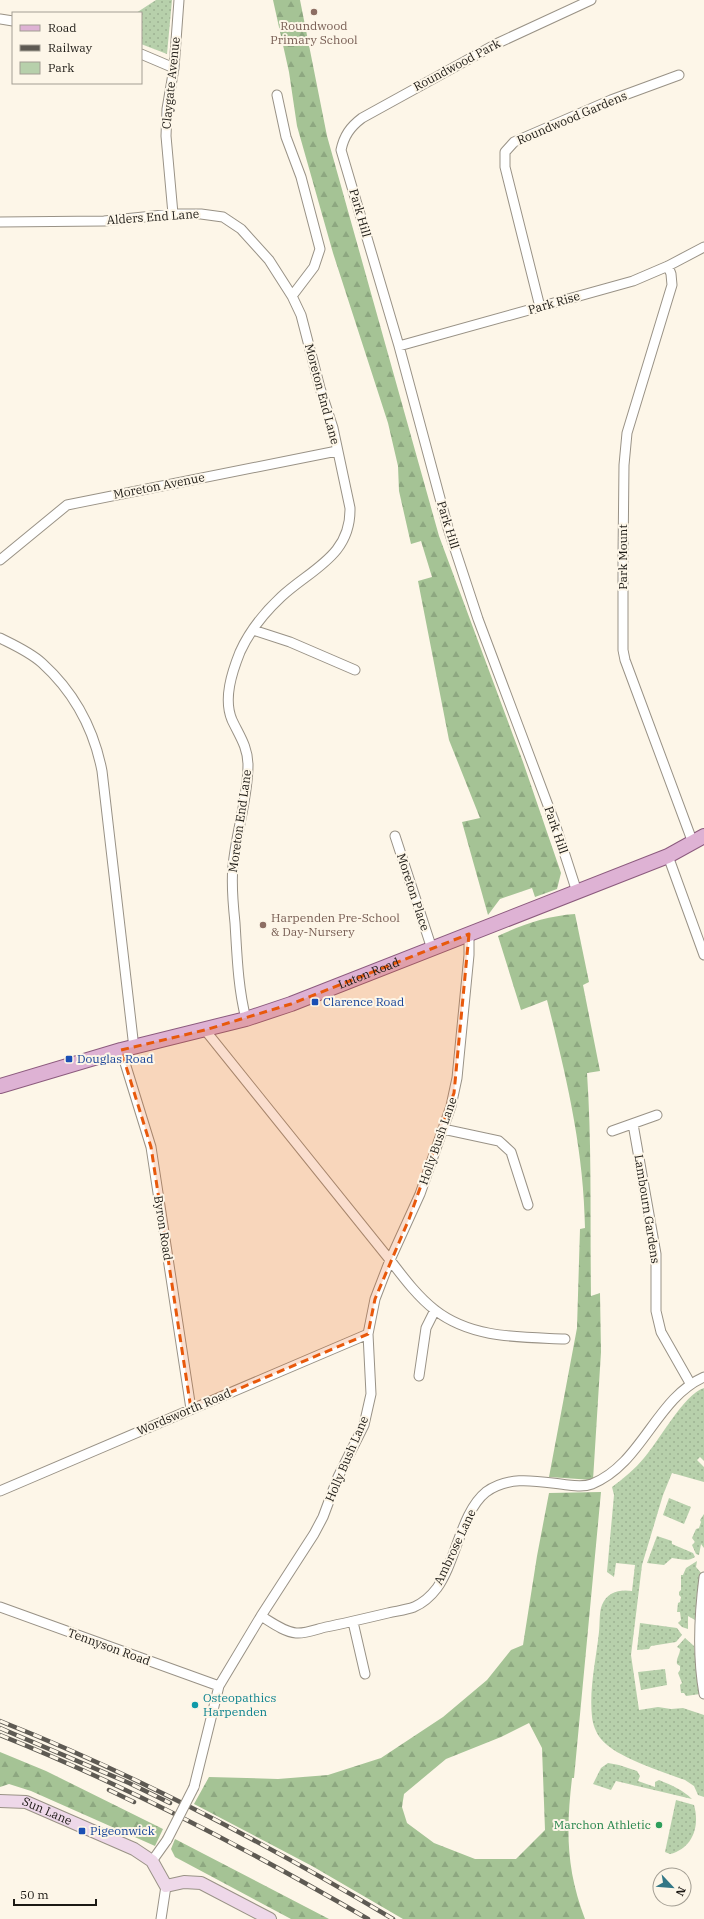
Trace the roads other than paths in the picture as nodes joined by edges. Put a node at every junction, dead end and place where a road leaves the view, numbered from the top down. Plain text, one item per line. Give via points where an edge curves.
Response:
1 (179, 0) edge
2 (591, 0) edge
3 (0, 19) edge
4 (12, 21) edge
5 (142, 54) edge
6 (174, 68) junction
7 (679, 75) dead end
8 (277, 94) dead end
9 (341, 150) joint
10 (173, 214) junction
11 (0, 222) edge
12 (704, 247) edge
13 (668, 266) junction
14 (292, 296) junction
15 (540, 307) junction
16 (399, 346) junction
17 (337, 451) junction
18 (0, 560) edge
19 (253, 630) junction
20 (0, 638) edge
21 (355, 670) dead end
22 (395, 836) dead end
23 (698, 840) edge
24 (668, 856) junction
25 (577, 892) junction
26 (469, 934) junction
27 (432, 948) junction
28 (704, 955) edge
29 (246, 1019) junction
30 (205, 1030) junction
31 (128, 1049) junction
32 (0, 1086) edge
33 (658, 1115) dead end
34 (633, 1124) junction
35 (443, 1129) junction
36 (612, 1131) dead end
37 (528, 1205) dead end
38 (390, 1260) junction
39 (435, 1310) junction
40 (368, 1334) junction
41 (565, 1340) dead end
42 (419, 1376) dead end
43 (704, 1377) edge
44 (690, 1383) junction
45 (191, 1409) junction
46 (0, 1490) edge
47 (704, 1577) edge
48 (0, 1607) edge
49 (261, 1616) junction
50 (353, 1622) junction
51 (365, 1674) dead end
52 (219, 1686) junction
53 (704, 1694) edge
54 (0, 1801) edge
55 (152, 1861) junction
56 (166, 1886) junction
57 (161, 1919) edge
58 (270, 1919) edge

1 - 6 street, Claygate Avenue
2 - 9 street, Roundwood Park via 498,43 362,118 351,126
3 - 4 street
5 - 6 street
6 - 10 street, Claygate Avenue via 167,109 166,136
7 - 15 street, Roundwood Gardens via 611,100 514,142 505,152 505,167
8 - 14 street via 286,137 302,177 320,249 314,267
9 - 16 street, Park Hill
10 - 11 street, Alders End Lane via 104,221
10 - 14 street, Alders End Lane via 216,215 231,221 269,260
12 - 13 street, Park Rise
13 - 15 street, Park Rise via 633,281
13 - 23 street, Park Mount via 672,285 627,433 623,525 623,650
14 - 17 street, Moreton End Lane via 301,315 333,428
15 - 16 street, Park Rise
16 - 25 street, Park Hill via 448,528 478,619 555,824
17 - 18 street, Moreton Avenue via 71,503 62,507
17 - 19 street, Moreton End Lane via 350,508 345,538 331,556 281,597
19 - 21 street via 290,642
19 - 29 street, Moreton End Lane via 241,651 229,691 232,719 243,740 248,764 232,881 238,969
20 - 31 street via 22,649 56,677 85,719 93,736 102,771
22 - 27 street, Moreton Place
23 - 24 main road, Luton Road
24 - 25 main road, Luton Road
24 - 28 street
25 - 26 main road, Luton Road
26 - 27 main road, Luton Road
26 - 35 street, Holly Bush Lane via 457,1078
27 - 29 main road, Luton Road via 291,1004
29 - 30 main road, Luton Road
30 - 31 main road, Luton Road
30 - 38 street
31 - 32 main road, Luton Road
31 - 45 street, Byron Road via 151,1147
33 - 34 street
34 - 36 street
34 - 44 street, Lambourn Gardens via 656,1254 656,1311 661,1332
35 - 37 street via 499,1141 506,1146 511,1152
35 - 38 street, Holly Bush Lane via 420,1194
38 - 39 street
38 - 40 street, Holly Bush Lane via 374,1299
39 - 41 street via 453,1322 491,1334
39 - 42 street via 426,1328
40 - 45 street, Wordsworth Road
40 - 49 street, Holly Bush Lane via 371,1394 364,1425 314,1534
43 - 44 street, Ambrose Lane
44 - 50 street, Ambrose Lane via 627,1457 592,1484 583,1486 528,1480 508,1482 486,1493 473,1508 444,1576 431,1595 412,1608
45 - 46 street, Wordsworth Road
47 - 53 street via 699,1653
48 - 52 street, Tennyson Road
49 - 50 street, Ambrose Lane via 286,1630 298,1633
49 - 52 street, Holly Bush Lane
50 - 51 street
52 - 55 street, Holly Bush Lane, bridge via 194,1787 167,1840
54 - 55 street, Sun Lane via 32,1805 134,1849
55 - 56 street, Sun Lane
56 - 57 street
56 - 58 street via 184,1882 201,1883

